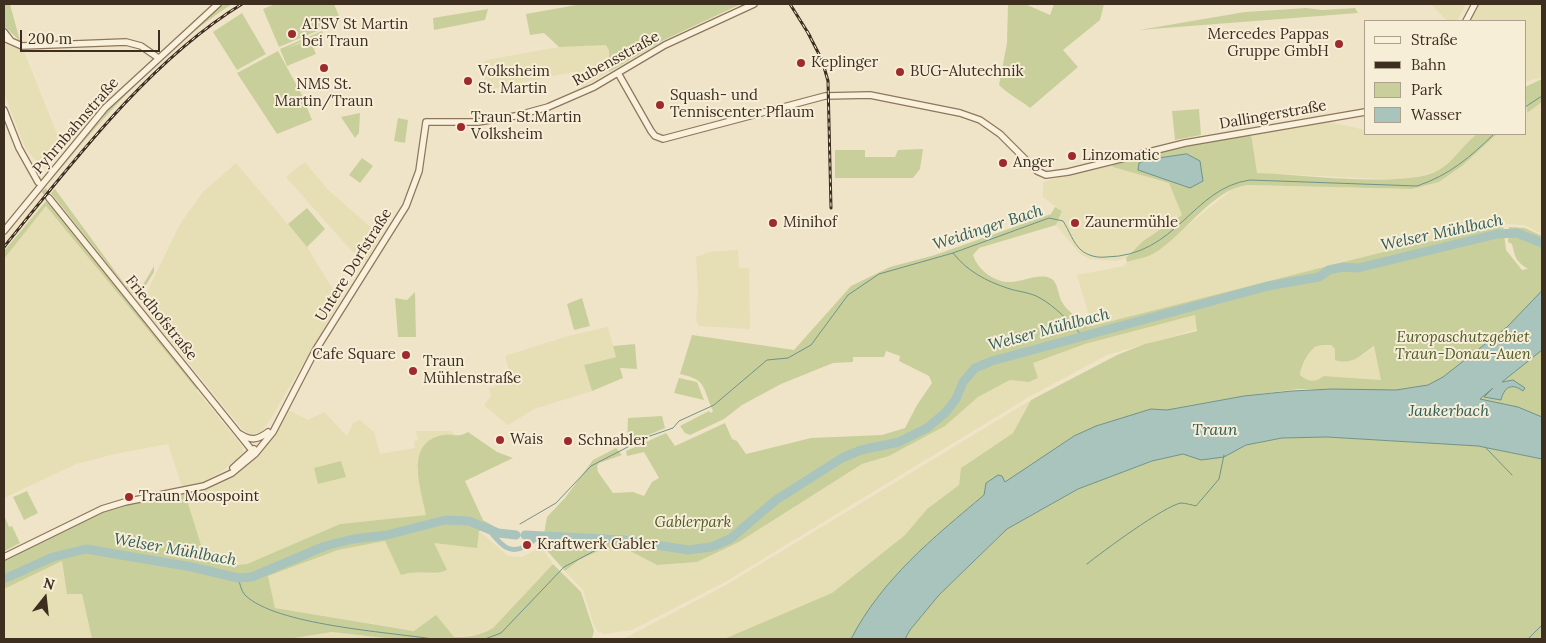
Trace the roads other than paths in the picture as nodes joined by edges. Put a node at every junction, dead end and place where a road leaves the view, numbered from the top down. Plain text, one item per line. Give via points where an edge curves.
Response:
1 (218, 4) edge
2 (754, 4) edge
3 (1474, 4) edge
4 (1466, 20) edge
5 (4, 32) edge
6 (4, 38) edge
7 (12, 43) junction
8 (157, 57) junction
9 (618, 73) junction
10 (4, 110) edge
11 (1364, 112) edge
12 (426, 122) joint
13 (38, 182) tunnel mouth
14 (49, 198) tunnel mouth
15 (4, 231) edge
16 (281, 414) junction
17 (233, 427) junction
18 (268, 432) junction
19 (253, 452) junction
20 (4, 557) edge

1 - 8 street, Pyhrnbahnstraße
2 - 9 street, Rubensstraße via 665,45
3 - 4 street
5 - 7 street
6 - 7 street
7 - 8 street via 32,46 126,42 141,46
8 - 15 street, Pyhrnbahnstraße via 104,108
9 - 11 street, Dallingerstraße via 651,131 663,139 823,96 870,95 967,114 990,126 1033,167 1046,175 1184,143
9 - 12 street, Rubensstraße via 580,94 533,112 478,122
10 - 13 street via 19,148
12 - 16 street, Untere Dorfstraße via 419,171 406,206 315,351
14 - 17 street, Friedhofstraße
16 - 18 street, Untere Dorfstraße
16 - 19 street, Untere Dorfstraße via 273,432
17 - 18 street via 252,439 261,438
17 - 19 street, Friedhofstraße
18 - 19 street, Untere Dorfstraße
19 - 20 street, Untere Dorfstraße via 232,473 222,478 194,489 102,509

